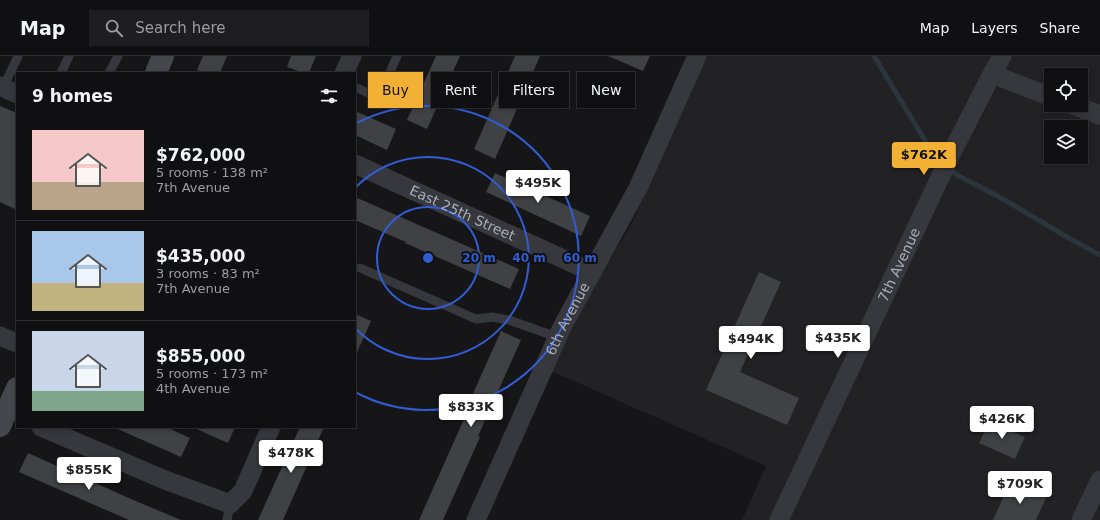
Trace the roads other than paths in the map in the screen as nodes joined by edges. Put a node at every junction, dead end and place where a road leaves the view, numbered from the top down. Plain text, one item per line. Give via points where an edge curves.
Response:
1 (18, 56) edge
2 (69, 56) edge
3 (118, 56) edge
4 (163, 56) edge
5 (352, 56) edge
6 (396, 56) edge
7 (697, 56) edge
8 (1002, 56) edge
9 (61, 72) edge
10 (110, 72) edge
11 (156, 72) edge
12 (344, 72) edge
13 (992, 74) junction
14 (356, 87) edge
15 (7, 89) edge
16 (1044, 93) edge
17 (1088, 111) edge
18 (1100, 115) edge
19 (356, 164) edge
20 (360, 268) dead end
21 (592, 272) junction
22 (0, 336) edge
23 (557, 337) junction
24 (16, 343) edge
25 (16, 391) edge
26 (5, 420) edge
27 (43, 428) edge
28 (271, 428) edge
29 (1100, 480) edge
30 (228, 512) edge
31 (476, 520) edge
32 (779, 520) edge
33 (1081, 520) edge

1 - 15 lane
2 - 9 lane
3 - 10 lane
4 - 11 main road
5 - 12 street
6 - 14 lane via 379,98
7 - 21 street, 6th Avenue via 638,188
8 - 13 street, 7th Avenue
13 - 16 street
13 - 32 street, 7th Avenue via 951,154
17 - 18 street
19 - 21 street, East 25th Street
20 - 23 lane via 476,319 492,317 509,320
21 - 23 street, 6th Avenue
22 - 24 street
23 - 31 street, 6th Avenue
25 - 26 main road
27 - 30 street via 164,480
28 - 30 street via 243,491
29 - 33 street

